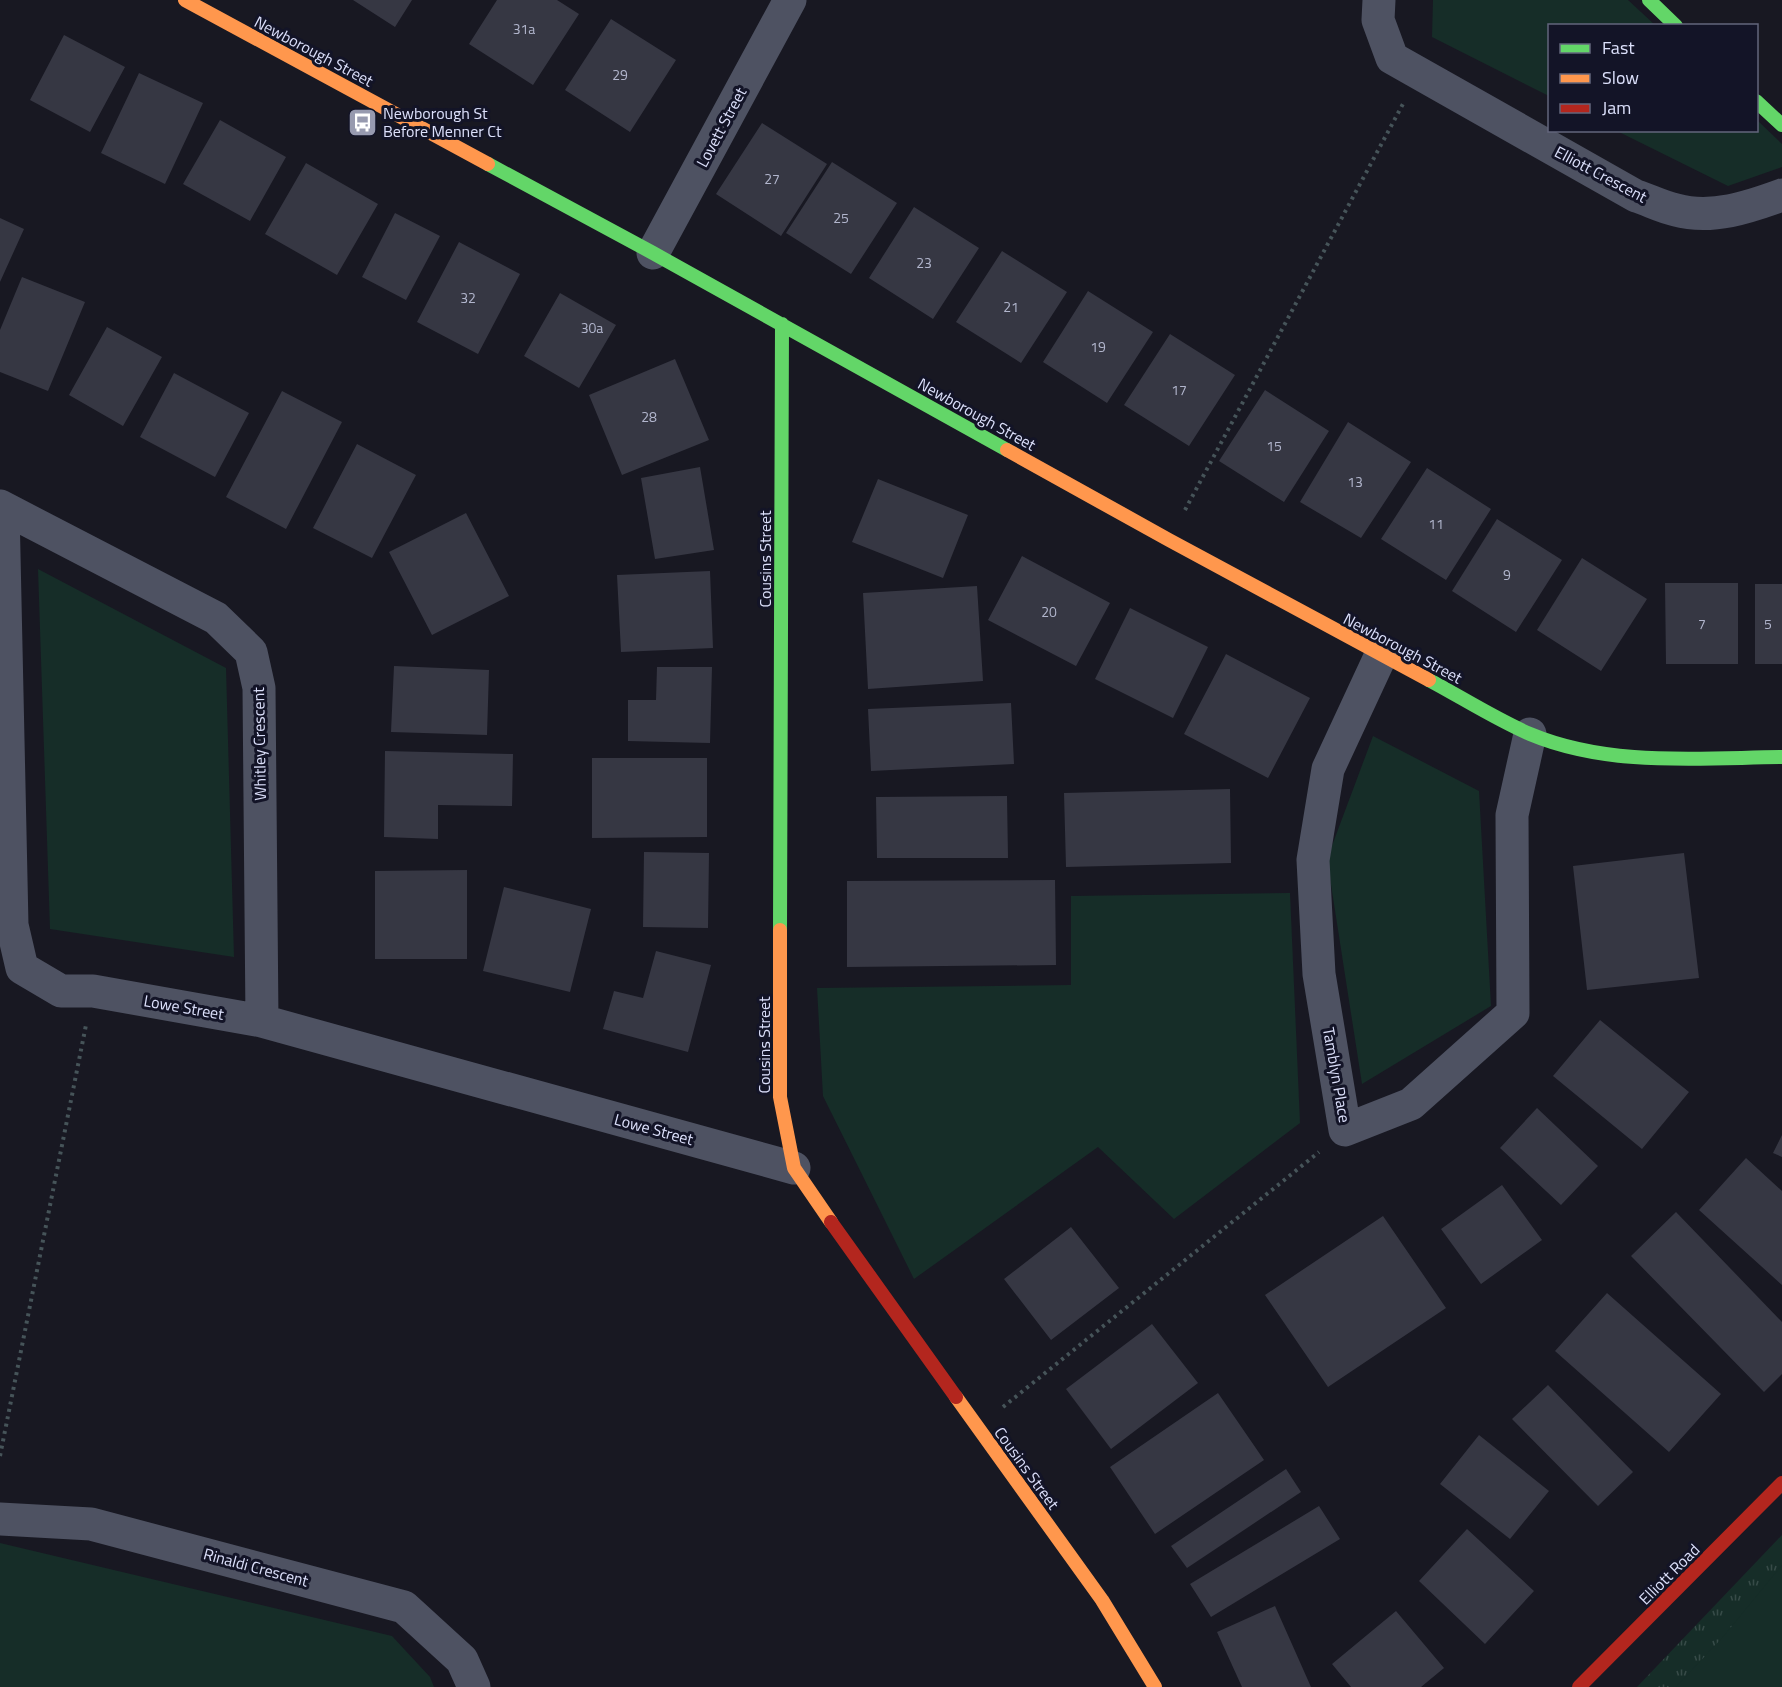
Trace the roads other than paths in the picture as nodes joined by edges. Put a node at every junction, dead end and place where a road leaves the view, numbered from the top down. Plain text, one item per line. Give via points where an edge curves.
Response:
1 (790, 0) edge
2 (1379, 0) edge
3 (1649, 0) edge
4 (194, 2) edge
5 (1674, 24) edge
6 (1758, 103) edge
7 (1782, 125) edge
8 (1782, 195) edge
9 (653, 253) junction
10 (782, 324) junction
11 (2, 507) edge
12 (1381, 655) junction
13 (1530, 734) junction
14 (1782, 757) edge
15 (262, 1022) junction
16 (794, 1168) junction
17 (1782, 1484) edge
18 (0, 1519) edge
19 (474, 1687) edge
20 (1155, 1687) edge
21 (1579, 1687) edge

1 - 9 street, Lovett Street
2 - 8 street, Elliott Crescent via 1378,20 1392,58 1636,195 1677,211 1714,214
3 - 5 street
4 - 9 street, Newborough Street
6 - 7 street
9 - 10 street, Newborough Street
10 - 12 street, Newborough Street
10 - 16 street, Cousins Street via 780,1097
11 - 15 street, Whitley Crescent via 216,618 251,652 259,688
11 - 15 street, Lowe Street via 12,925 22,968 61,991 93,991
12 - 13 street, Newborough Street
12 - 13 street, Tamblyn Place via 1328,769 1313,860 1319,974 1345,1130 1411,1104 1513,1013 1512,815
13 - 14 street, Newborough Street via 1589,752 1643,759
15 - 16 street, Lowe Street
16 - 20 street, Cousins Street via 1102,1600
17 - 21 street, Elliott Road
18 - 19 street, Rinaldi Crescent via 91,1524 404,1607 462,1660

